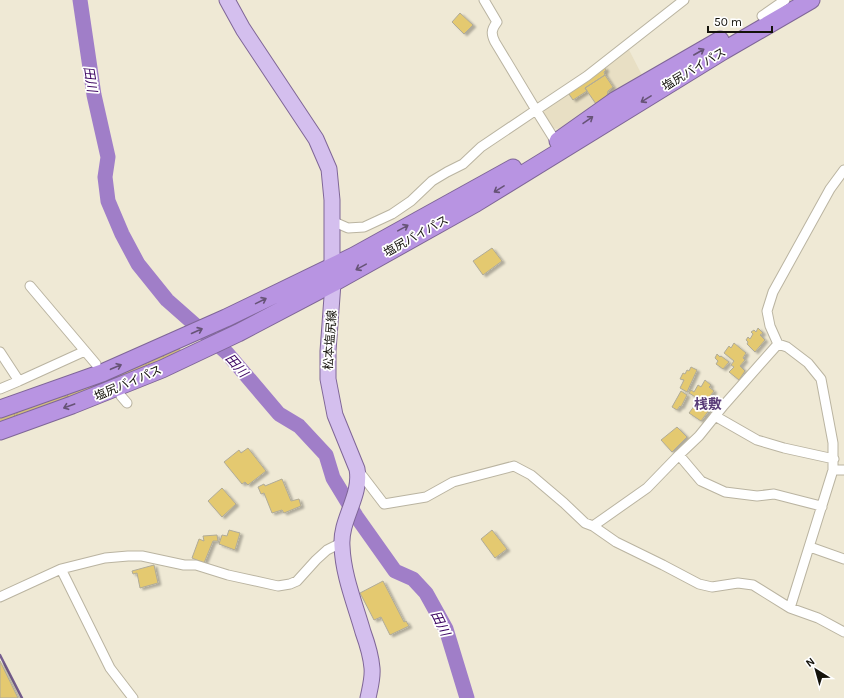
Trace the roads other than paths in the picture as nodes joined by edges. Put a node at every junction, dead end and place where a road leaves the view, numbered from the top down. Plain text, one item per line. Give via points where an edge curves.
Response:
1 (227, 0) edge
2 (484, 0) edge
3 (684, 0) edge
4 (785, 0) edge
5 (789, 0) edge
6 (811, 0) edge
7 (762, 16) junction
8 (536, 110) junction
9 (556, 142) junction
10 (844, 170) edge
11 (332, 221) junction
12 (333, 275) junction
13 (30, 286) dead end
14 (778, 344) junction
15 (85, 351) junction
16 (0, 352) edge
17 (96, 364) dead end
18 (20, 381) junction
19 (0, 389) edge
20 (0, 409) edge
21 (715, 416) junction
22 (0, 431) edge
23 (678, 455) junction
24 (834, 459) junction
25 (357, 469) junction
26 (833, 470) junction
27 (844, 470) edge
28 (822, 507) junction
29 (593, 526) junction
30 (342, 543) junction
31 (810, 547) junction
32 (844, 559) edge
33 (61, 569) junction
34 (0, 597) edge
35 (790, 608) junction
36 (844, 632) edge
37 (134, 698) edge
38 (368, 698) edge

1 - 11 main road, 松本塩尻線 via 243,29 316,139 330,168
2 - 8 street via 497,22 492,29 492,36
3 - 8 street via 587,76
4 - 7 street
5 - 7 highway, 塩尻バイパス
6 -> 12 highway, 塩尻バイパス via 476,203
9 -> 7 highway, 塩尻バイパス via 616,100
8 - 9 street
8 - 11 street via 481,147 463,164 432,181 411,201 392,214 364,227 348,228
12 -> 9 highway, 塩尻バイパス via 354,256
10 - 14 street via 830,189 773,292 767,311
11 - 12 main road, 松本塩尻線
20 -> 12 highway, 塩尻バイパス via 102,373 226,318
12 -> 22 highway, 塩尻バイパス via 238,333 114,389
12 - 25 main road, 松本塩尻線 via 328,385 335,415
13 - 15 street
14 - 21 street
14 - 24 street via 787,347 808,363 821,378
15 - 17 street
15 - 18 street
16 - 18 street
18 - 19 street
21 - 23 street via 699,436
21 - 24 street via 757,440
23 - 28 street via 701,481 725,492 756,496 774,494
23 - 29 street via 647,488
24 - 26 street
25 - 29 street via 384,504 426,497 453,482 514,466 531,476 584,523
25 - 30 main road, 松本塩尻線 via 359,478
26 - 27 street
26 - 28 street
28 - 31 street
29 - 35 street via 616,542 699,584 753,585
30 - 33 street via 327,550 297,581 278,586 196,565 142,556 105,558
30 - 38 main road, 松本塩尻線 via 343,559 372,668
31 - 32 street
31 - 35 street
33 - 34 street
33 - 37 street via 110,668
35 - 36 street via 818,618

